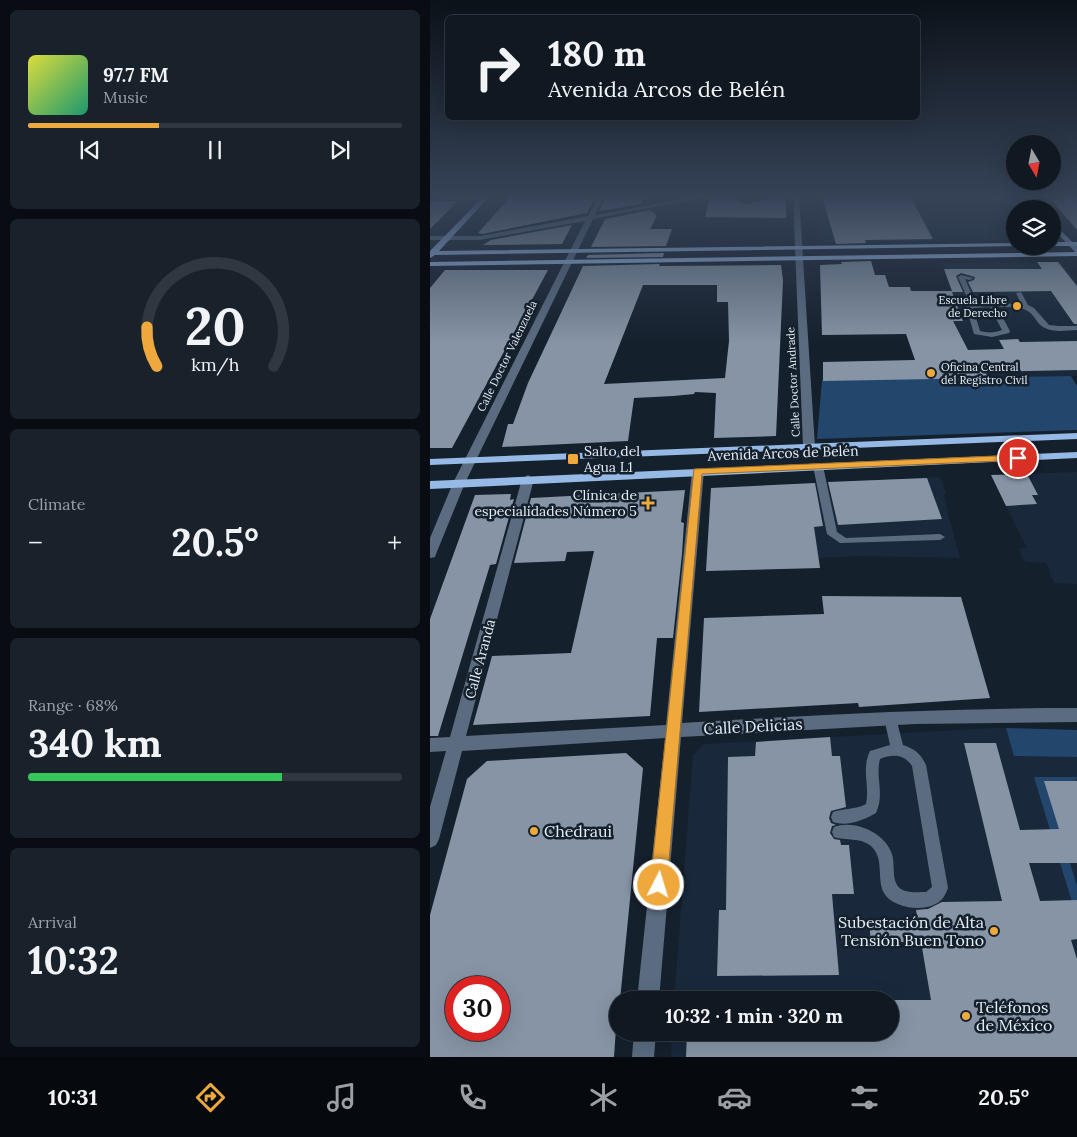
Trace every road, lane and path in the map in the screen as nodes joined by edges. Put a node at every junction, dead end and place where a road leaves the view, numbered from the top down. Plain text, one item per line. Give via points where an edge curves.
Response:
1 (576, 245) edge
2 (992, 245) edge
3 (800, 248) junction
4 (573, 251) junction
5 (1077, 253) edge
6 (431, 254) edge
7 (800, 258) junction
8 (568, 262) junction
9 (430, 264) edge
10 (970, 278) dead end
11 (1019, 293) dead end
12 (988, 296) dead end
13 (974, 306) junction
14 (994, 306) junction
15 (1025, 306) junction
16 (1077, 328) edge
17 (1077, 436) edge
18 (809, 447) junction
19 (1077, 455) edge
20 (430, 462) edge
21 (469, 462) junction
22 (818, 466) junction
23 (698, 471) junction
24 (528, 479) junction
25 (459, 483) junction
26 (430, 485) edge
27 (940, 537) dead end
28 (430, 554) edge
29 (1077, 715) edge
30 (890, 718) junction
31 (674, 731) junction
32 (457, 744) junction
33 (430, 745) edge
34 (898, 750) junction
35 (838, 817) dead end
36 (839, 832) dead end
37 (430, 839) edge
38 (649, 991) edge
39 (644, 1041) edge
40 (642, 1057) edge

1 - 4 street, Calle Doctor Valenzuela
2 - 3 main road
3 - 4 main road
3 - 7 street, Calle Doctor Andrade
4 - 6 main road
4 - 8 street, Calle Doctor Valenzuela
5 - 7 main road
7 - 8 main road
7 - 18 street, Calle Doctor Andrade
8 - 9 main road
8 - 21 street, Calle Doctor Valenzuela
10 - 13 lane via 961,277
11 - 15 lane
12 - 14 lane
13 - 14 lane
13 - 14 lane via 968,306 976,332 1002,333 1006,331
14 - 15 lane
15 - 16 lane via 1048,327
17 - 18 main road, Avenida Arcos de Belén
18 - 21 main road, Avenida Arcos de Belén
19 - 22 main road, Avenida Arcos de Belén
20 - 21 main road, Avenida Arcos de Belén
21 - 25 street, Calle Doctor Valenzuela
22 - 23 main road, Avenida Arcos de Belén
22 - 27 lane via 832,534 837,538
23 - 24 main road, Avenida Arcos de Belén
23 - 31 street
24 - 25 main road, Avenida Arcos de Belén
24 - 32 street, Calle Aranda
25 - 26 main road, Avenida Arcos de Belén
25 - 28 street, Calle Doctor Valenzuela
29 - 30 street, Calle Delicias
30 - 31 street, Calle Delicias
30 - 34 lane
31 - 32 street, Calle Delicias
31 - 38 street
32 - 33 street, Calle Delicias
32 - 37 street, Calle Aranda
34 - 35 lane via 874,755 875,794 871,808 860,815
34 - 36 lane via 908,752 919,766 940,888 938,893 933,899 925,900 903,900 896,896 889,884 884,851 879,844 859,834
39 - 40 street

